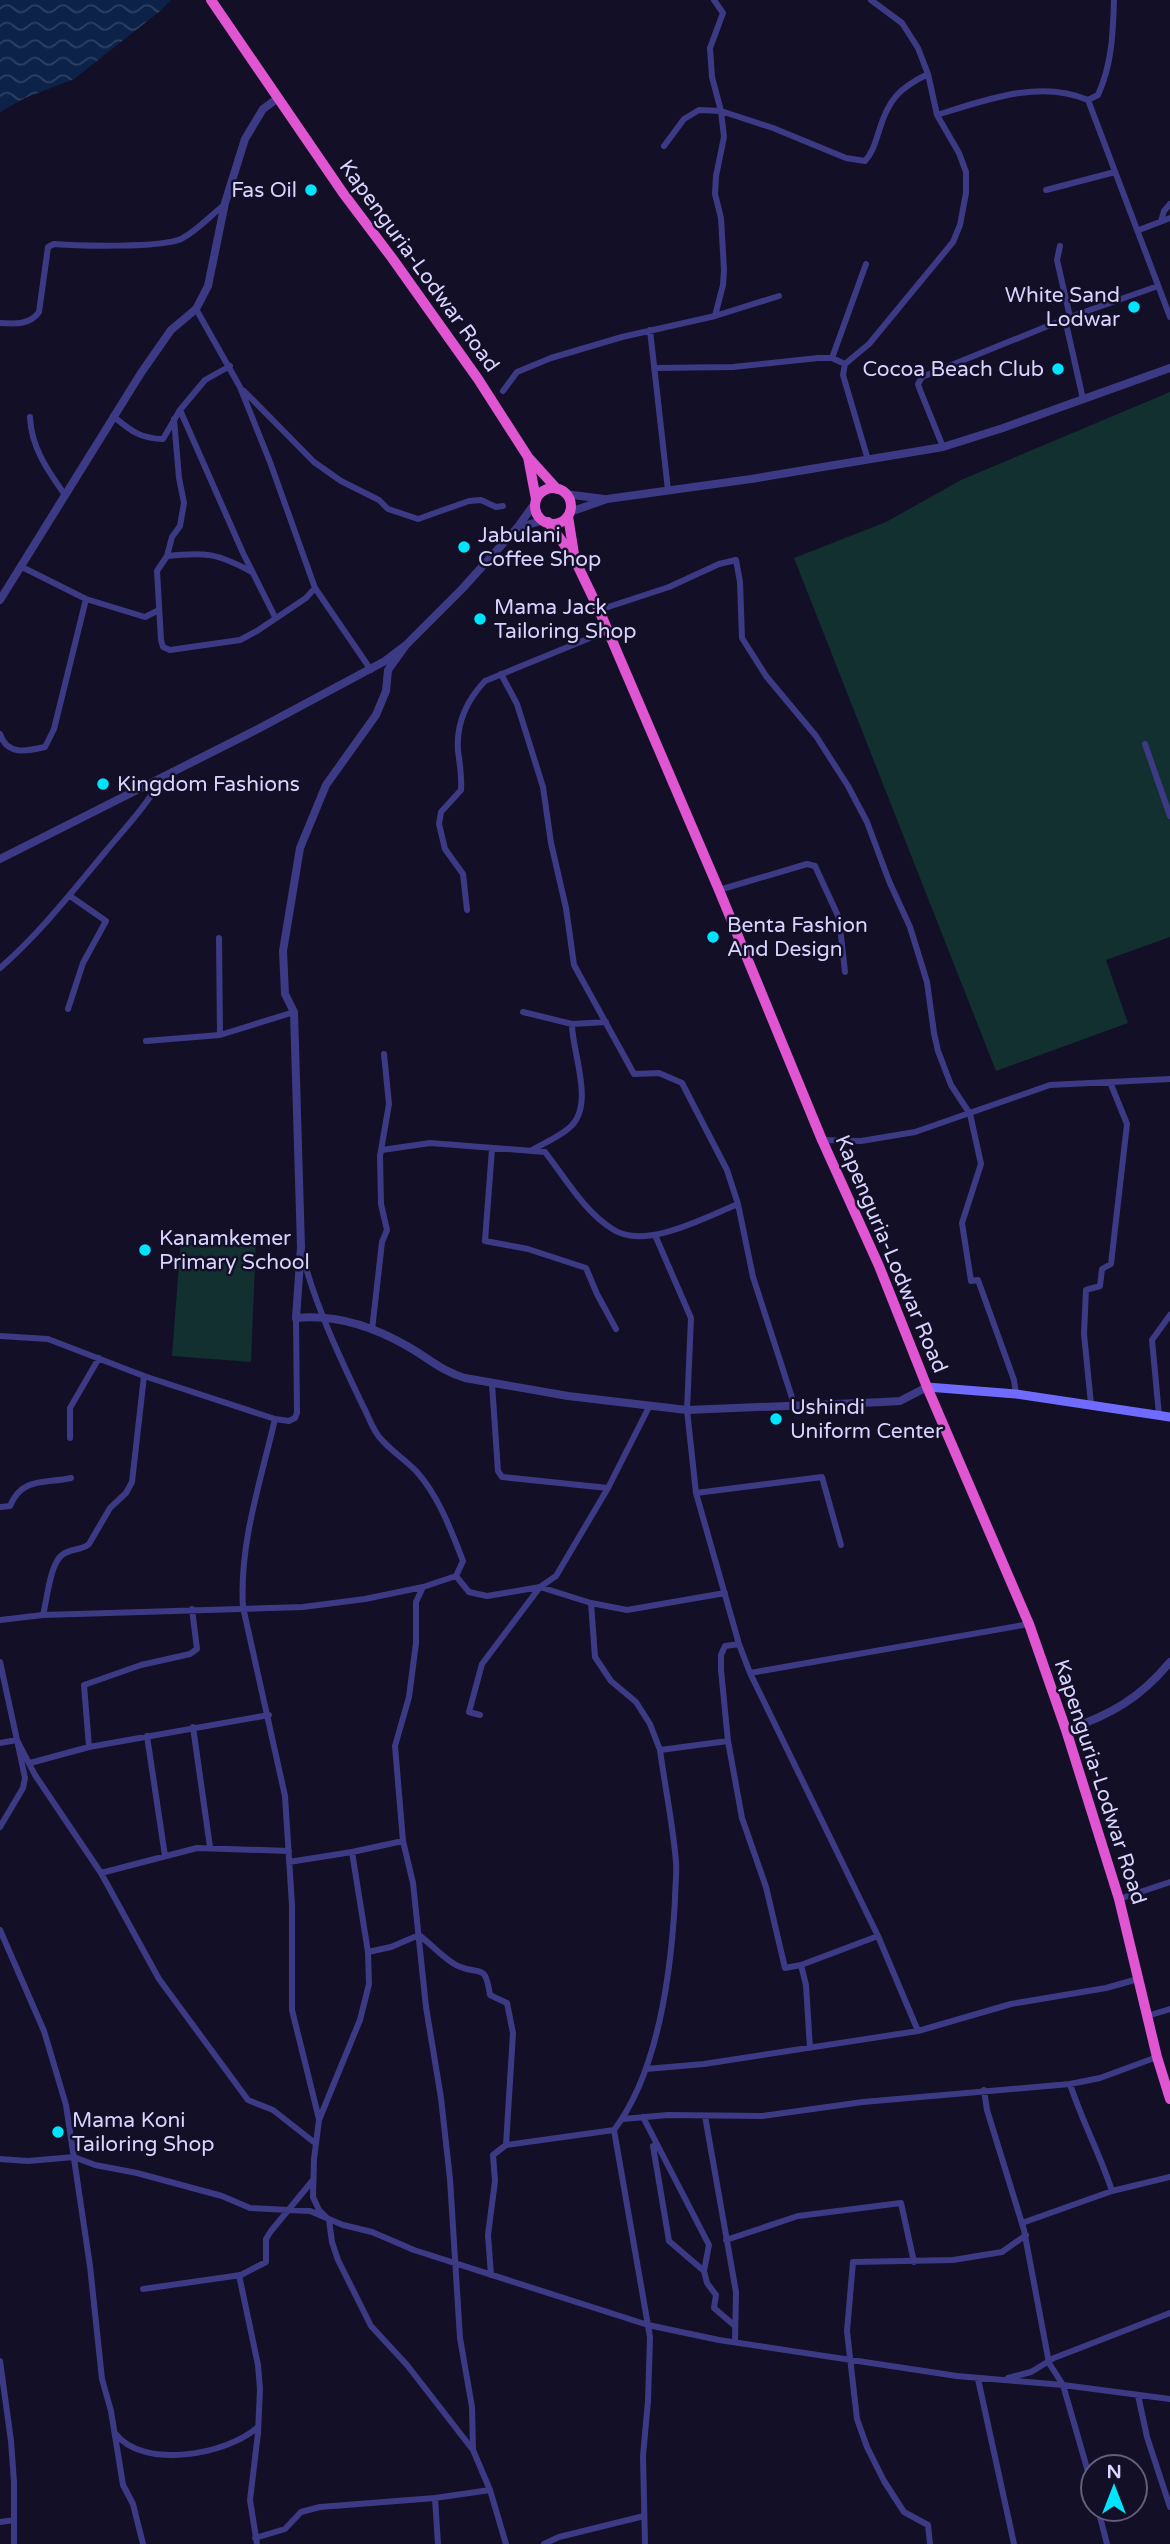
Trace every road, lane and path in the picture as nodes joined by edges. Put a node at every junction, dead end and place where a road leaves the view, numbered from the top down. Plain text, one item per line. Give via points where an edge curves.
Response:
1 (211, 0) edge
2 (714, 0) edge
3 (871, 0) edge
4 (1114, 0) edge
5 (928, 74) junction
6 (278, 98) junction
7 (1088, 100) junction
8 (721, 111) junction
9 (937, 115) junction
10 (664, 146) dead end
11 (1115, 172) junction
12 (1046, 190) dead end
13 (225, 203) junction
14 (1170, 204) edge
15 (1170, 218) edge
16 (1161, 221) junction
17 (1139, 230) junction
18 (1060, 246) dead end
19 (866, 264) dead end
20 (1158, 286) junction
21 (779, 296) dead end
22 (196, 309) junction
23 (715, 316) junction
24 (1170, 317) edge
25 (1067, 318) junction
26 (0, 323) edge
27 (650, 330) junction
28 (832, 358) junction
29 (845, 364) junction
30 (230, 366) junction
31 (653, 368) junction
32 (1170, 368) edge
33 (240, 387) junction
34 (503, 391) dead end
35 (1083, 400) junction
36 (180, 410) junction
37 (113, 416) junction
38 (30, 417) dead end
39 (174, 419) junction
40 (943, 447) junction
41 (527, 457) junction
42 (868, 460) junction
43 (668, 490) junction
44 (561, 491) junction
45 (65, 495) junction
46 (607, 499) junction
47 (535, 501) junction
48 (503, 506) dead end
49 (569, 514) junction
50 (546, 521) junction
51 (517, 528) junction
52 (167, 556) junction
53 (574, 558) junction
54 (20, 566) junction
55 (253, 573) junction
56 (315, 588) junction
57 (86, 599) junction
58 (0, 600) edge
59 (159, 610) junction
60 (599, 610) junction
61 (275, 617) junction
62 (607, 631) junction
63 (406, 645) junction
64 (371, 670) junction
65 (501, 674) junction
66 (0, 734) edge
67 (1145, 744) dead end
68 (163, 776) junction
69 (1170, 816) edge
70 (0, 859) edge
71 (719, 890) junction
72 (70, 896) junction
73 (467, 910) dead end
74 (219, 938) dead end
75 (0, 968) edge
76 (845, 972) dead end
77 (68, 1009) dead end
78 (294, 1012) junction
79 (523, 1012) dead end
80 (606, 1023) junction
81 (572, 1024) junction
82 (220, 1035) junction
83 (146, 1041) dead end
84 (384, 1054) dead end
85 (1170, 1079) edge
86 (1110, 1082) junction
87 (970, 1114) junction
88 (822, 1140) junction
89 (492, 1149) junction
90 (382, 1150) junction
91 (530, 1151) junction
92 (738, 1204) junction
93 (655, 1235) junction
94 (301, 1247) junction
95 (1170, 1315) edge
96 (324, 1317) junction
97 (296, 1318) junction
98 (372, 1329) junction
99 (617, 1329) dead end
100 (0, 1336) edge
101 (99, 1359) junction
102 (144, 1376) junction
103 (492, 1384) junction
104 (927, 1387) junction
105 (1016, 1394) junction
106 (1091, 1404) junction
107 (649, 1407) junction
108 (795, 1407) junction
109 (687, 1410) junction
110 (1160, 1415) junction
111 (1170, 1418) edge
112 (275, 1419) junction
113 (70, 1438) dead end
114 (71, 1479) dead end
115 (608, 1488) junction
116 (696, 1493) junction
117 (0, 1507) edge
118 (841, 1545) dead end
119 (456, 1576) junction
120 (423, 1587) junction
121 (540, 1587) junction
122 (725, 1593) junction
123 (591, 1603) junction
124 (243, 1607) junction
125 (192, 1609) junction
126 (43, 1615) junction
127 (0, 1620) edge
128 (1029, 1623) junction
129 (739, 1644) junction
130 (0, 1662) edge
131 (1170, 1662) edge
132 (750, 1673) junction
133 (269, 1715) junction
134 (480, 1715) dead end
135 (193, 1727) junction
136 (1066, 1730) junction
137 (147, 1736) junction
138 (18, 1740) junction
139 (728, 1741) junction
140 (0, 1743) edge
141 (89, 1748) junction
142 (660, 1750) junction
143 (30, 1763) junction
144 (0, 1827) edge
145 (403, 1841) junction
146 (210, 1847) junction
147 (289, 1851) junction
148 (352, 1852) junction
149 (165, 1856) junction
150 (289, 1862) junction
151 (101, 1873) junction
152 (1170, 1882) edge
153 (1119, 1899) junction
154 (0, 1930) edge
155 (419, 1935) junction
156 (878, 1936) junction
157 (368, 1952) junction
158 (801, 1965) junction
159 (1138, 1979) junction
160 (1170, 2009) edge
161 (1147, 2017) junction
162 (918, 2031) junction
163 (810, 2048) junction
164 (1157, 2057) junction
165 (646, 2069) junction
166 (1070, 2084) junction
167 (984, 2090) junction
168 (1170, 2099) edge
169 (705, 2116) junction
170 (643, 2117) junction
171 (622, 2119) junction
172 (319, 2120) junction
173 (614, 2130) junction
174 (651, 2135) junction
175 (315, 2143) junction
176 (506, 2145) junction
177 (74, 2157) junction
178 (0, 2159) edge
179 (1170, 2177) edge
180 (313, 2178) junction
181 (1112, 2191) junction
182 (288, 2210) junction
183 (329, 2220) junction
184 (1022, 2223) junction
185 (1026, 2235) junction
186 (726, 2240) junction
187 (914, 2262) junction
188 (455, 2263) junction
189 (704, 2271) junction
190 (239, 2275) junction
191 (491, 2275) junction
192 (143, 2289) dead end
193 (1170, 2313) edge
194 (648, 2325) junction
195 (735, 2326) junction
196 (735, 2342) junction
197 (849, 2359) junction
198 (0, 2361) edge
199 (1049, 2363) junction
200 (978, 2379) junction
201 (1003, 2379) junction
202 (1063, 2385) junction
203 (1138, 2395) junction
204 (1170, 2399) edge
205 (258, 2427) junction
206 (114, 2431) junction
207 (9, 2433) junction
208 (0, 2434) edge
209 (472, 2450) junction
210 (1083, 2453) edge
211 (490, 2490) junction
212 (435, 2498) junction
213 (1170, 2507) edge
214 (644, 2516) junction
215 (14, 2520) junction
216 (0, 2522) edge
217 (1102, 2523) edge
218 (256, 2541) edge
219 (14, 2544) edge
220 (143, 2544) edge
221 (438, 2544) edge
222 (506, 2544) edge
223 (544, 2544) edge
224 (645, 2544) edge
225 (930, 2544) edge
226 (1014, 2544) edge
227 (1107, 2544) edge

1 - 6 highway, Kapenguria-Lodwar Road
2 - 8 street via 723,13 710,47
3 - 5 street via 902,23
4 - 7 street via 1108,65 1098,95
5 - 8 street via 890,103 865,161
5 - 9 street
6 - 13 street via 252,125
6 - 41 highway, Kapenguria-Lodwar Road via 458,350
7 - 9 street via 1071,93 1032,92
7 - 11 street
8 - 10 street via 699,110 679,125
8 - 23 street via 724,137 715,194 724,270
9 - 29 street via 966,172 960,225 953,242 869,344
11 - 12 street
11 - 17 street
13 - 22 street via 208,286
13 - 26 street via 175,241 48,247 39,312 25,322
14 - 16 street
15 - 16 street
16 - 17 street
17 - 20 street
18 - 25 street via 1057,260
19 - 28 street
20 - 24 street
20 - 25 street
21 - 23 street
22 - 30 street
22 - 37 street via 172,330
23 - 27 street
25 - 35 street
25 - 40 street via 922,377 919,390
27 - 31 street
27 - 34 street via 527,367 512,377
28 - 29 street
28 - 31 street
29 - 42 street via 843,375
30 - 33 street
30 - 36 street via 205,380
31 - 43 street
32 - 35 street
33 - 48 street via 314,463 388,509 418,519 469,501
33 - 56 street
35 - 40 street
36 - 39 street
36 - 55 street
37 - 39 street via 135,435 149,439 163,439
37 - 45 street
38 - 45 street via 47,470
39 - 52 street via 184,503
40 - 42 street
41 - 44 highway, Kapenguria-Lodwar Road
41 - 47 highway, Kapenguria-Lodwar Road
42 - 43 street
43 - 46 street
44 - 46 street
44 - 47 highway via 543,490
44 - 49 highway via 570,505
45 - 54 street
46 - 49 street
47 - 50 highway via 537,513
47 - 51 street
49 - 50 highway via 562,522
49 - 53 highway, Kapenguria-Lodwar Road
50 - 51 street
50 - 53 highway, Kapenguria-Lodwar Road
51 - 63 street
52 - 55 street via 197,553 223,557
52 - 59 street via 158,571
53 - 60 highway, Kapenguria-Lodwar Road
54 - 57 street
54 - 58 street
55 - 61 street
56 - 61 street
56 - 64 street
57 - 59 street via 145,617
57 - 66 street via 54,729 45,747 14,750 3,743
59 - 61 street via 163,648 170,650 240,640
60 - 62 highway, Kapenguria-Lodwar Road
60 - 87 street via 736,560 742,638 766,676 816,736 867,822 922,963 938,1051 951,1085
62 - 65 street
62 - 71 highway, Kapenguria-Lodwar Road
63 - 64 street
63 - 78 street via 388,670 376,715 326,785 300,848 283,951 285,993
64 - 68 street
65 - 73 street via 473,693 462,714 458,737 461,790 441,812 439,824 445,849 463,874
65 - 80 street via 517,704 542,787 574,965
67 - 69 street
68 - 70 street
68 - 72 street via 143,808
71 - 76 street via 807,864 815,866 839,918
71 - 88 highway, Kapenguria-Lodwar Road
72 - 75 street
72 - 77 street via 106,921 83,963
74 - 82 street
78 - 82 street
78 - 94 street
79 - 81 street
80 - 81 street
80 - 92 street via 634,1074 659,1073 682,1083 727,1170
81 - 91 street via 581,1105 572,1127
82 - 83 street
84 - 90 street via 389,1104
85 - 86 street
86 - 87 street via 1050,1084
86 - 106 street via 1127,1124 1111,1264 1102,1269 1100,1286 1086,1290 1084,1334
87 - 88 street via 903,1135
87 - 105 street via 981,1164 962,1223 964,1247 971,1281 978,1279
88 - 104 highway, Kapenguria-Lodwar Road
89 - 90 street via 430,1143
89 - 91 street
89 - 99 street via 485,1241 586,1268
90 - 98 street via 381,1204 387,1230
91 - 93 street via 545,1152 590,1211 612,1229
92 - 93 street
92 - 108 street via 753,1277
93 - 109 street via 691,1318
94 - 96 street
94 - 97 street
95 - 110 street via 1152,1340
96 - 97 street
96 - 98 street
96 - 119 street via 381,1439 417,1472 444,1512 463,1561
97 - 112 street via 297,1413 289,1421
98 - 103 street via 453,1374
100 - 101 street via 48,1339
101 - 102 street
101 - 113 street via 70,1408
102 - 112 street
102 - 126 street via 132,1482 89,1544 64,1553 56,1562
103 - 107 street
103 - 115 street via 502,1477
104 - 105 main road
104 - 108 street via 900,1401
104 - 128 highway, Kapenguria-Lodwar Road
105 - 106 main road
106 - 110 main road
107 - 109 street
107 - 115 street
108 - 109 street
109 - 116 street
110 - 111 main road
112 - 124 street via 244,1558
114 - 117 street via 30,1483 15,1494 10,1506
115 - 121 street via 556,1576
116 - 118 street via 822,1477
116 - 122 street
119 - 120 street
119 - 121 street via 469,1592 487,1596
120 - 124 street via 303,1607
120 - 145 street via 416,1602 409,1697 395,1746
121 - 123 street
121 - 134 street via 482,1664 469,1712
122 - 123 street via 627,1610
122 - 129 street
123 - 142 street via 595,1657 611,1681 636,1702
124 - 125 street
124 - 133 street
125 - 126 street
125 - 141 street via 197,1648 190,1654 84,1685
126 - 127 street
128 - 132 street
128 - 136 highway, Kapenguria-Lodwar Road
129 - 132 street
129 - 139 street via 725,1646 721,1655
130 - 138 street
131 - 136 street via 1140,1694 1116,1710
132 - 156 street
133 - 135 street
133 - 147 street via 285,1796
135 - 137 street
135 - 146 street
136 - 153 highway, Kapenguria-Lodwar Road
137 - 141 street
137 - 149 street
138 - 140 street
138 - 143 street
138 - 144 street via 23,1788
139 - 142 street
139 - 158 street via 742,1818 766,1887 785,1968
141 - 143 street
142 - 165 street via 676,1864 673,1936
143 - 151 street
145 - 148 street
145 - 155 street
146 - 147 street
146 - 149 street
147 - 150 street
148 - 150 street
148 - 157 street
149 - 151 street
150 - 172 street via 292,2010
151 - 175 street via 159,1979 248,2100 273,2110
152 - 153 street
153 - 159 highway, Kapenguria-Lodwar Road
154 - 177 street via 44,2031 66,2105
155 - 157 street
155 - 176 street via 458,1966 480,1970 487,1977 490,1995 507,2003 513,2033
155 - 188 street via 442,2098
156 - 158 street
156 - 162 street
157 - 172 street via 369,1984 360,2020
158 - 163 street
159 - 161 highway, Kapenguria-Lodwar Road
159 - 162 street via 1011,2004
160 - 161 street
161 - 164 highway, Kapenguria-Lodwar Road
162 - 163 street
163 - 165 street
164 - 166 street
164 - 168 highway, Kapenguria-Lodwar Road
165 - 171 street
166 - 167 street
166 - 181 street
167 - 169 street via 762,2116
167 - 184 street
169 - 170 street
169 - 186 street
170 - 171 street
170 - 174 street
171 - 173 street
172 - 175 street
173 - 176 street
173 - 194 street
174 - 189 street via 709,2245
174 - 189 street via 669,2241
175 - 180 street
176 - 191 street via 493,2155 495,2181 488,2235
177 - 178 street
177 - 182 street via 222,2196 250,2208
177 - 206 street via 102,2379
179 - 181 street
180 - 182 street
180 - 183 street via 313,2197
181 - 184 street
182 - 183 street via 310,2211
182 - 190 street via 266,2239 266,2262
183 - 188 street
183 - 209 street via 338,2260 372,2326
184 - 185 street
185 - 187 street via 1002,2252
185 - 199 street
186 - 187 street via 798,2216 901,2203
186 - 195 street via 736,2292
187 - 197 street via 853,2262
188 - 191 street
188 - 209 street via 460,2338 472,2407
189 - 195 street via 716,2295 714,2308
190 - 192 street
190 - 205 street via 258,2365
191 - 194 street
193 - 199 street
194 - 196 street
194 - 214 street
195 - 196 street
196 - 197 street
197 - 200 street
197 - 225 street via 857,2419 867,2446 904,2512 928,2525
198 - 207 street
199 - 201 street
199 - 202 street
200 - 201 street
200 - 226 street
201 - 202 street
202 - 203 street
202 - 210 street
203 - 204 street
203 - 213 street
205 - 206 street via 221,2448 192,2454 141,2451 123,2444
205 - 218 street via 250,2500
206 - 220 street via 123,2485
207 - 208 street
207 - 215 street
209 - 211 street
211 - 212 street
211 - 222 street
212 - 218 street via 320,2507 301,2512 285,2529
212 - 221 street
214 - 223 street
214 - 224 street
215 - 216 street
215 - 219 street
217 - 227 street

